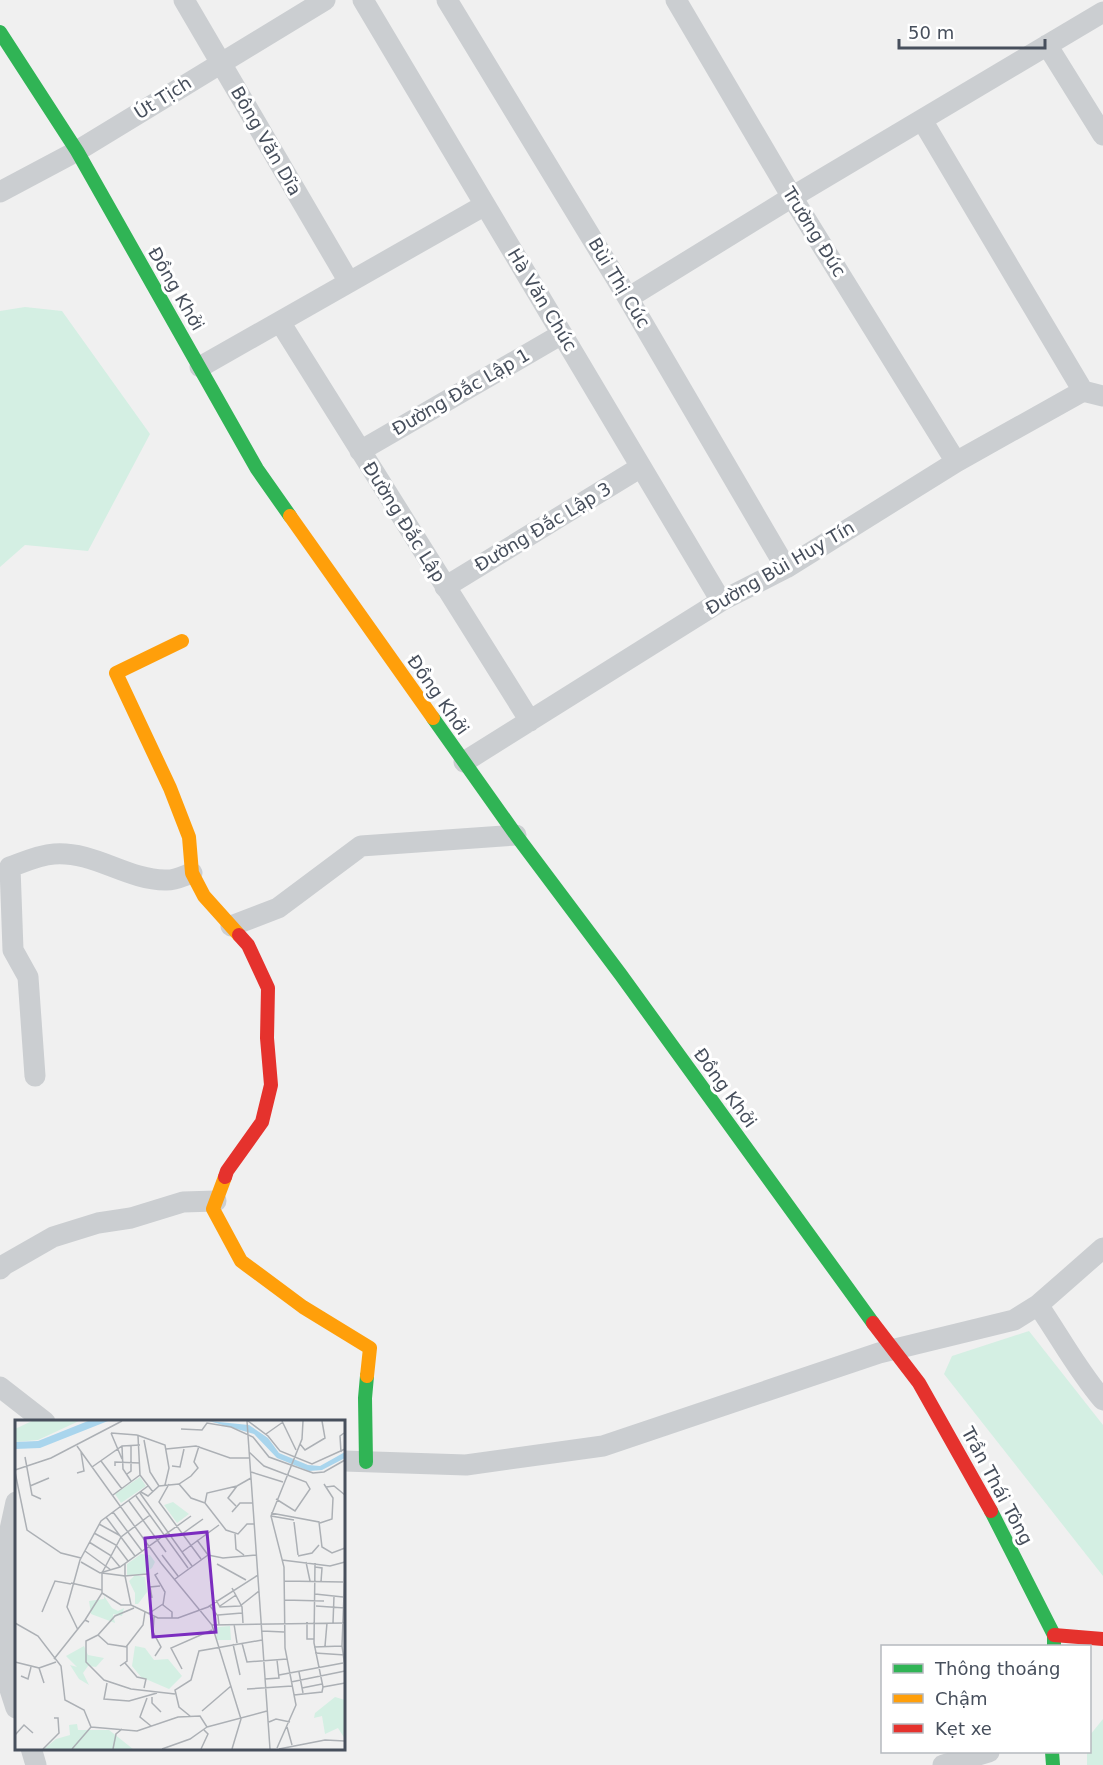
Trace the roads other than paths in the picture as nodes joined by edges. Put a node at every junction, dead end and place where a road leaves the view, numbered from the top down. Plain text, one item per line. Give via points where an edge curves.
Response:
1 (184, 0) edge
2 (325, 0) edge
3 (363, 0) edge
4 (447, 0) edge
5 (676, 0) edge
6 (1103, 12) edge
7 (0, 32) edge
8 (1047, 45) junction
9 (220, 63) junction
10 (922, 120) junction
11 (1103, 135) edge
12 (77, 151) junction
13 (0, 192) edge
14 (792, 197) junction
15 (485, 205) junction
16 (349, 282) junction
17 (628, 298) junction
18 (280, 322) junction
19 (561, 334) junction
20 (200, 368) junction
21 (1093, 394) edge
22 (360, 451) junction
23 (956, 462) junction
24 (641, 467) junction
25 (786, 568) junction
26 (445, 587) junction
27 (721, 601) junction
28 (182, 641) dead end
29 (530, 721) junction
30 (464, 762) junction
31 (516, 835) junction
32 (192, 873) junction
33 (231, 926) junction
34 (34, 1076) dead end
35 (216, 1201) junction
36 (1103, 1248) edge
37 (0, 1269) edge
38 (1038, 1305) junction
39 (893, 1350) junction
40 (0, 1387) edge
41 (1103, 1400) edge
42 (39, 1420) edge
43 (345, 1461) edge
44 (366, 1462) junction
45 (15, 1507) edge
46 (1103, 1639) edge
47 (1054, 1641) edge
48 (2, 1675) edge
49 (15, 1706) edge
50 (31, 1750) edge
51 (986, 1753) edge
52 (36, 1765) edge
53 (943, 1765) edge

1 - 9 street, Bông Văn Dĩa
2 - 9 street, Út Tịch
3 - 15 street, Hà Văn Chúc
4 - 17 street, Bùi Thị Cúc
5 - 14 street, Trường Đúc
6 - 8 street
7 - 12 street, Đồng Khởi
8 - 10 street
8 - 11 street
9 - 12 street, Út Tịch
9 - 16 street, Bông Văn Dĩa
10 - 14 street
10 - 21 street
12 - 13 street, Út Tịch
12 - 20 street, Đồng Khởi
14 - 17 street
14 - 23 street, Trường Đúc
15 - 16 street
15 - 19 street, Hà Văn Chúc
16 - 18 street
17 - 25 street, Bùi Thị Cúc
18 - 20 street
18 - 22 street, Đường Đắc Lập
19 - 22 street, Đường Đắc Lập 1
19 - 24 street, Hà Văn Chúc
20 - 30 street, Đồng Khởi via 257,469
21 - 23 street, Đường Bùi Huy Tín
22 - 26 street, Đường Đắc Lập
23 - 25 street, Đường Bùi Huy Tín
24 - 26 street, Đường Đắc Lập 3
24 - 27 street, Hà Văn Chúc
25 - 27 street, Đường Bùi Huy Tín
26 - 29 street, Đường Đắc Lập
27 - 29 street, Đường Bùi Huy Tín
28 - 32 street via 116,673 189,837
29 - 30 street, Đường Bùi Huy Tín
30 - 31 street, Đồng Khởi
31 - 33 street via 361,846 278,908
31 - 39 street, Đồng Khởi
32 - 33 street via 204,896
32 - 34 street via 168,881 147,879 103,862 63,854 37,857 10,867 13,950 28,977
33 - 35 street via 248,945 268,988 271,1085 262,1122 227,1171
35 - 37 street via 183,1202 53,1237
35 - 44 street via 213,1209 241,1261 303,1308 370,1348 365,1398
36 - 38 street
38 - 39 street via 1014,1320
38 - 41 street
39 - 44 street via 603,1446 466,1465
39 - 47 street, Trần Thái Tông via 919,1383 982,1494
40 - 42 street
43 - 44 street
45 - 48 street via 7,1543
46 - 47 street
48 - 49 street
50 - 52 street
51 - 53 street

